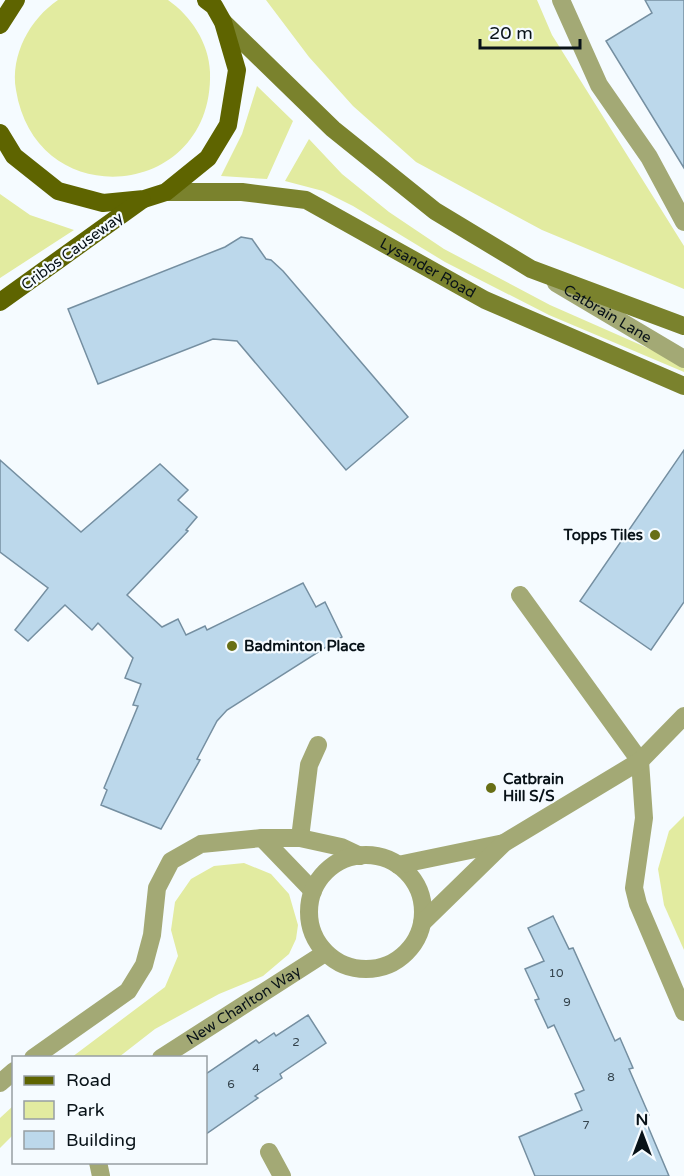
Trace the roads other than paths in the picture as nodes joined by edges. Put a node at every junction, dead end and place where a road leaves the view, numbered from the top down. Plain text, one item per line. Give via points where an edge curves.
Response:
1 (16, 0) edge
2 (561, 0) edge
3 (214, 7) edge
4 (0, 25) edge
5 (0, 133) edge
6 (165, 192) junction
7 (144, 199) junction
8 (684, 222) edge
9 (531, 269) junction
10 (0, 302) edge
11 (684, 326) edge
12 (684, 359) edge
13 (684, 386) edge
14 (520, 595) dead end
15 (684, 716) edge
16 (318, 745) dead end
17 (640, 761) junction
18 (262, 838) junction
19 (300, 838) junction
20 (504, 843) junction
21 (360, 856) junction
22 (398, 865) junction
23 (313, 891) junction
24 (422, 923) junction
25 (325, 952) junction
26 (684, 1012) edge
27 (36, 1056) edge
28 (164, 1056) edge
29 (12, 1073) edge
30 (0, 1083) edge
31 (269, 1152) dead end
32 (282, 1176) edge

1 - 4 main road
2 - 8 street via 599,85 649,157
3 - 6 main road via 237,70 228,125 208,158
3 - 9 street via 333,129 435,211
5 - 7 main road via 14,156 58,191 103,203
6 - 7 main road
6 - 13 street, Lysander Road via 243,192 306,201 484,300
7 - 10 main road, Cribbs Causeway
9 - 11 street
9 - 12 street, Catbrain Lane
14 - 17 street
15 - 17 street
16 - 19 street via 309,765
17 - 20 street
17 - 26 street via 644,818 634,888
18 - 19 street
18 - 23 street
18 - 27 street via 201,844 171,861 157,888 144,965 128,991
19 - 21 street via 341,847
20 - 22 street
20 - 24 street
21 - 22 street via 380,857
21 - 23 street via 331,867
22 - 24 street via 419,891
23 - 25 street via 310,923
24 - 25 street via 416,940 390,964 356,968 339,963
25 - 28 street, New Charlton Way
29 - 30 street
31 - 32 street

